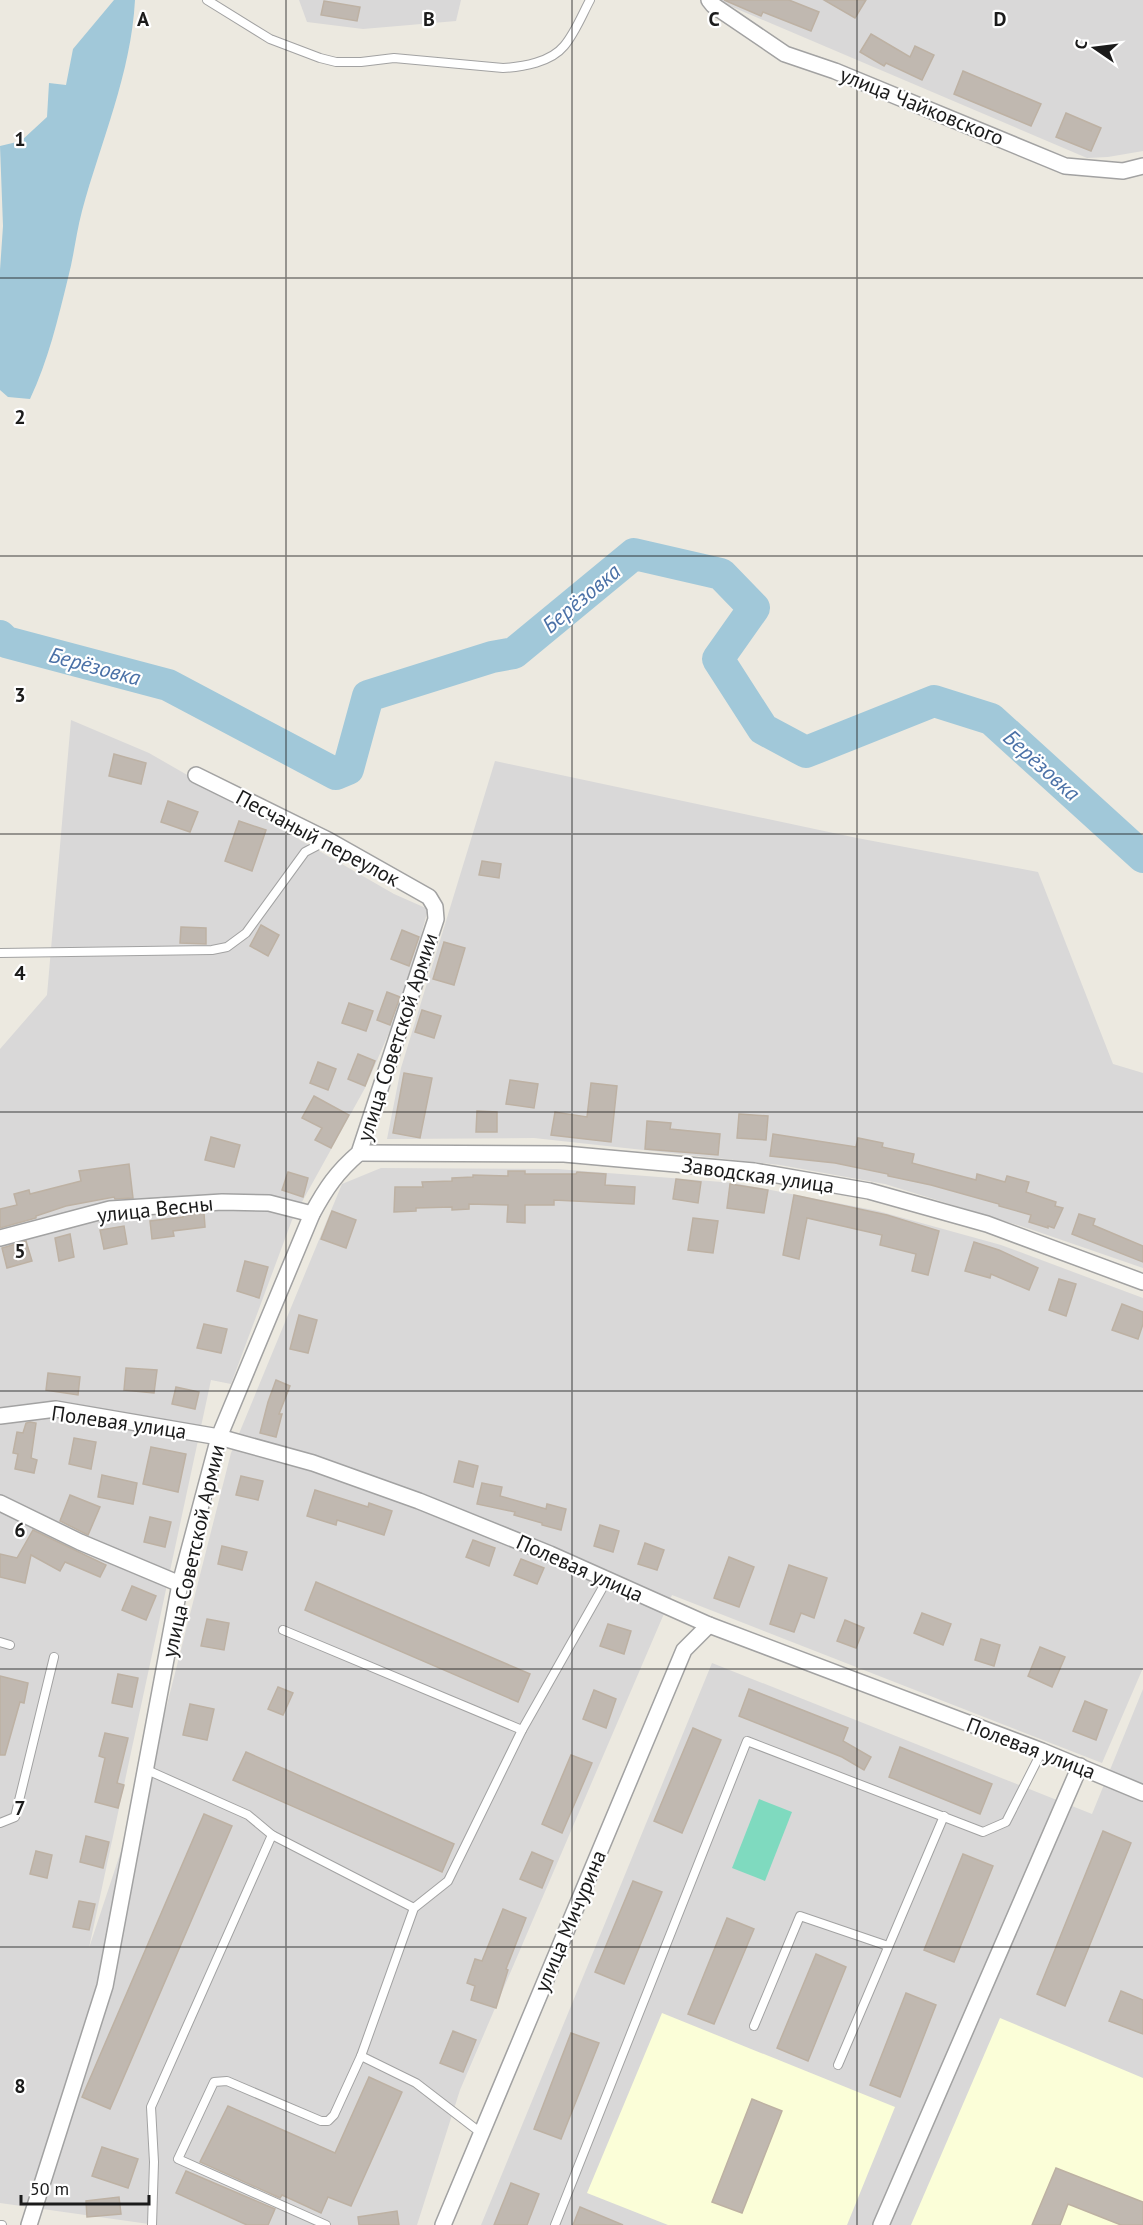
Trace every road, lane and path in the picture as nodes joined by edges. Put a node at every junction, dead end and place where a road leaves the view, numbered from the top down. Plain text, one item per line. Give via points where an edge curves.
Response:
1 (207, 0) edge
2 (590, 0) edge
3 (711, 2) edge
4 (1143, 166) edge
5 (196, 775) dead end
6 (328, 840) junction
7 (435, 907) joint
8 (0, 953) edge
9 (359, 1153) junction
10 (312, 1214) junction
11 (0, 1238) edge
12 (1143, 1282) edge
13 (0, 1416) edge
14 (219, 1437) junction
15 (0, 1503) edge
16 (607, 1580) junction
17 (180, 1584) junction
18 (709, 1625) junction
19 (283, 1630) dead end
20 (0, 1642) edge
21 (10, 1645) dead end
22 (54, 1657) dead end
23 (522, 1730) junction
24 (1042, 1751) junction
25 (1080, 1766) junction
26 (147, 1770) junction
27 (1143, 1793) edge
28 (944, 1816) junction
29 (0, 1823) edge
30 (272, 1835) junction
31 (414, 1908) junction
32 (888, 1946) junction
33 (754, 2026) dead end
34 (361, 2056) junction
35 (838, 2065) dead end
36 (481, 2133) junction
37 (29, 2225) edge
38 (152, 2225) edge
39 (326, 2225) edge
40 (442, 2225) edge
41 (555, 2225) edge
42 (881, 2225) edge

1 - 2 lane via 270,39 336,62 394,58 503,68 554,56 565,46
3 - 4 street, улица Чайковского via 785,54 1065,166 1123,171
5 - 6 street, Песчаный переулок
6 - 7 street, Песчаный переулок via 429,897
6 - 8 lane via 304,852 246,933 227,947
7 - 9 street, улица Советской Армии via 433,933
9 - 10 street, улица Советской Армии via 328,1185
9 - 12 street, Заводская улица via 564,1154 754,1171 869,1191 976,1221
10 - 11 street, улица Весны via 268,1203 110,1209
10 - 14 street, улица Советской Армии
13 - 14 street, Полевая улица via 56,1409
14 - 16 street, Полевая улица via 313,1463 419,1501
14 - 17 street, улица Советской Армии
15 - 17 street
16 - 18 street, Полевая улица
16 - 23 lane
17 - 26 street, улица Советской Армии
18 - 24 street, Полевая улица
18 - 36 street, улица Мичурина via 684,1650
19 - 23 lane
20 - 21 lane
22 - 29 lane via 15,1817
23 - 31 lane via 448,1881
24 - 25 street, Полевая улица
24 - 28 lane via 1006,1821 983,1832
25 - 27 street, Полевая улица
25 - 42 street
26 - 30 lane via 248,1815
26 - 37 street, улица Советской Армии via 105,1986
28 - 32 lane
28 - 41 lane via 747,1740
30 - 31 lane
30 - 38 lane via 151,2107
31 - 34 lane
32 - 33 lane via 800,1916
32 - 35 lane
34 - 36 lane via 416,2083
34 - 39 lane via 328,2121 227,2081 214,2082 178,2159
36 - 40 street, улица Мичурина

